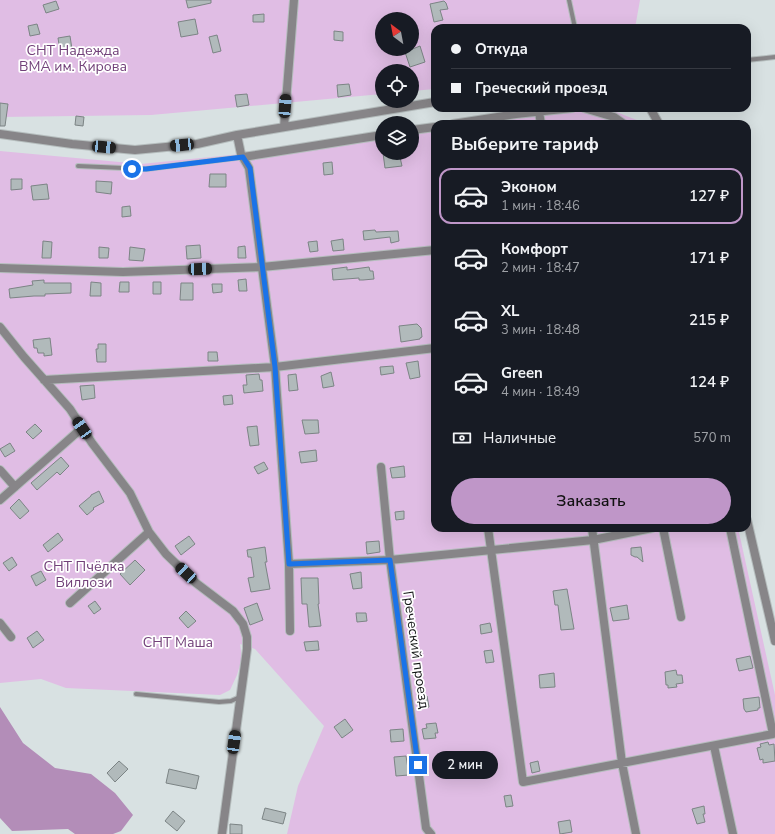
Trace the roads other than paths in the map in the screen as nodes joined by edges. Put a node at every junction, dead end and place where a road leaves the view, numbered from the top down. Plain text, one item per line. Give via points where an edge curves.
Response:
1 (294, 0) edge
2 (568, 0) edge
3 (574, 24) edge
4 (775, 56) edge
5 (751, 59) edge
6 (431, 103) edge
7 (539, 112) joint
8 (597, 112) edge
9 (478, 120) edge
10 (540, 120) edge
11 (618, 120) edge
12 (284, 127) junction
13 (431, 128) edge
14 (419, 129) edge
15 (0, 134) edge
16 (237, 135) junction
17 (375, 136) edge
18 (243, 157) junction
19 (78, 166) dead end
20 (431, 250) edge
21 (262, 267) junction
22 (0, 268) edge
23 (0, 327) edge
24 (431, 348) edge
25 (275, 367) junction
26 (44, 380) junction
27 (82, 428) junction
28 (381, 467) dead end
29 (0, 470) edge
30 (15, 487) junction
31 (0, 500) edge
32 (149, 532) junction
33 (489, 532) edge
34 (592, 532) edge
35 (632, 532) edge
36 (664, 532) edge
37 (731, 532) edge
38 (750, 532) edge
39 (593, 540) junction
40 (492, 550) junction
41 (390, 560) junction
42 (289, 564) junction
43 (70, 603) dead end
44 (681, 617) dead end
45 (0, 623) edge
46 (290, 631) dead end
47 (11, 637) dead end
48 (775, 641) edge
49 (136, 694) dead end
50 (240, 696) junction
51 (714, 746) junction
52 (622, 763) junction
53 (222, 834) edge
54 (431, 834) edge
55 (636, 834) edge
56 (733, 834) edge

1 - 12 street
2 - 3 lane
4 - 5 lane
6 - 12 street
7 - 9 street
7 - 10 street
8 - 11 street
12 - 16 street
13 - 14 street
15 - 16 street via 135,150 197,144
16 - 18 street
17 - 18 street
18 - 19 lane via 146,169
18 - 21 street via 250,168
20 - 21 street
21 - 22 street via 124,272
21 - 25 street
23 - 26 street
24 - 25 street
25 - 26 street
25 - 42 street
26 - 27 street via 70,409
27 - 30 street
27 - 32 street via 130,493
28 - 41 street, Греческий проезд
29 - 30 street
30 - 31 street
32 - 43 street
32 - 50 street via 166,554 196,583 233,611 243,624 247,649
33 - 40 street
34 - 39 street
35 - 39 street
36 - 44 street
37 - 51 street via 773,734
38 - 48 street
39 - 40 street
39 - 52 street
40 - 41 street
40 - 52 street via 523,782
41 - 42 street
41 - 54 street, Греческий проезд via 426,828
42 - 46 street
45 - 47 street
49 - 50 lane via 219,702 231,701
50 - 53 street
51 - 52 street
51 - 56 street
52 - 55 street

